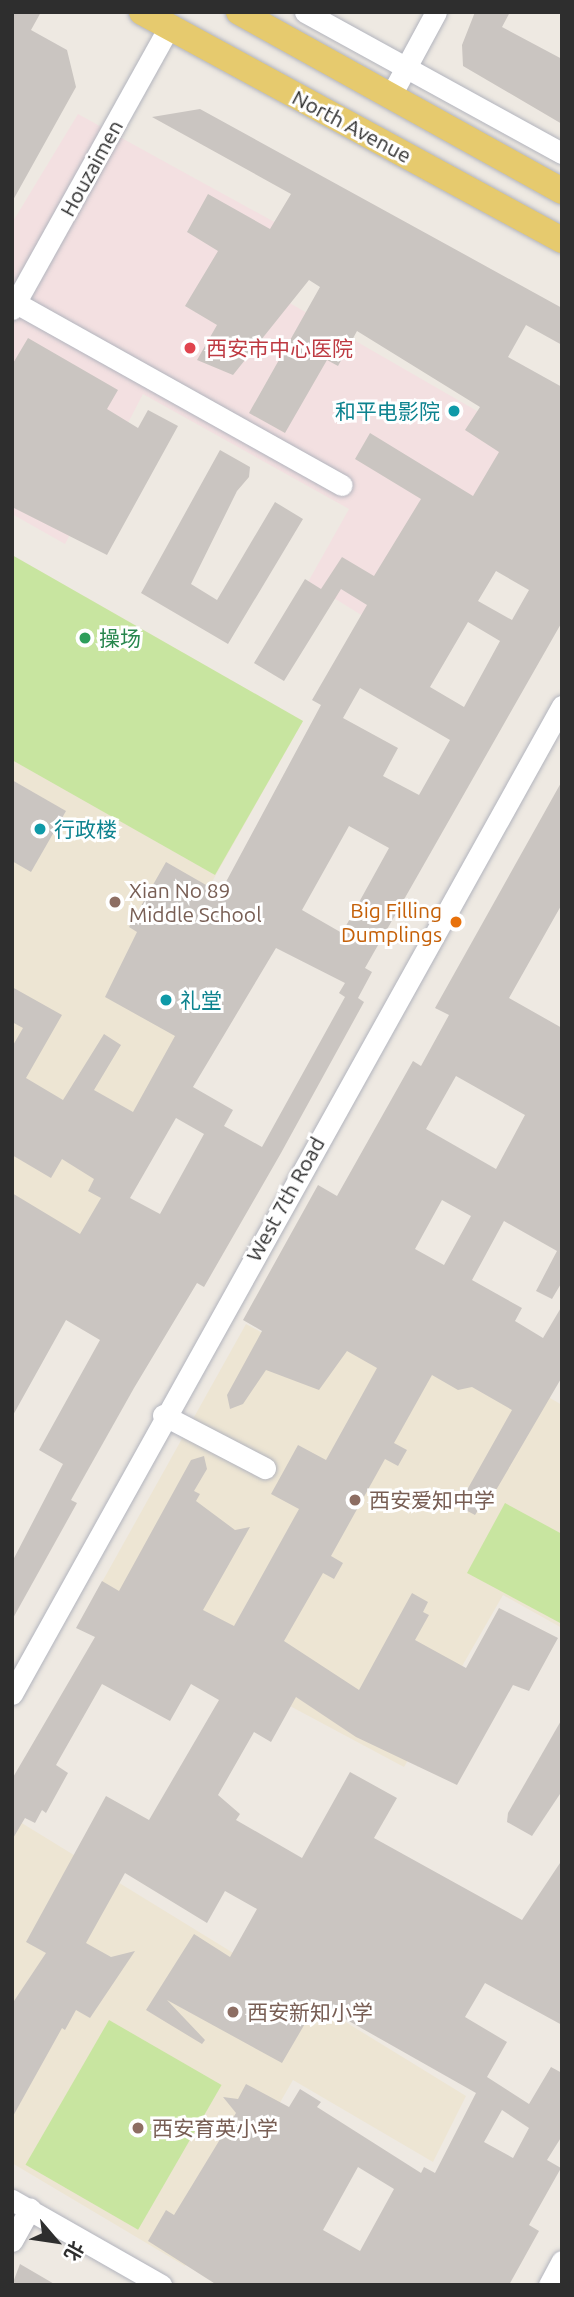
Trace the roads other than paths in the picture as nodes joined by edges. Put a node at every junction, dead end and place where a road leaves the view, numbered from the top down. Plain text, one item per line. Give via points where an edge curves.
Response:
1 (142, 12) edge
2 (239, 12) edge
3 (305, 12) edge
4 (436, 12) edge
5 (169, 27) junction
6 (405, 68) junction
7 (390, 97) junction
8 (562, 153) edge
9 (562, 191) edge
10 (562, 240) edge
11 (14, 306) edge
12 (342, 485) dead end
13 (562, 706) edge
14 (163, 1415) junction
15 (265, 1468) dead end
16 (12, 1694) edge
17 (21, 2204) edge
18 (12, 2241) edge
19 (562, 2261) edge
20 (159, 2284) edge
21 (550, 2285) edge

1 - 5 main road, North Avenue
2 - 7 main road, North Avenue
3 - 6 street
4 - 6 street
5 - 10 main road, North Avenue
5 - 11 street, Houzaimen
6 - 7 street
6 - 8 street
7 - 9 main road, North Avenue
11 - 12 street
13 - 14 street, West 7th Road
14 - 15 street
14 - 16 street, West 7th Road
17 - 18 street
17 - 20 street
19 - 21 street

